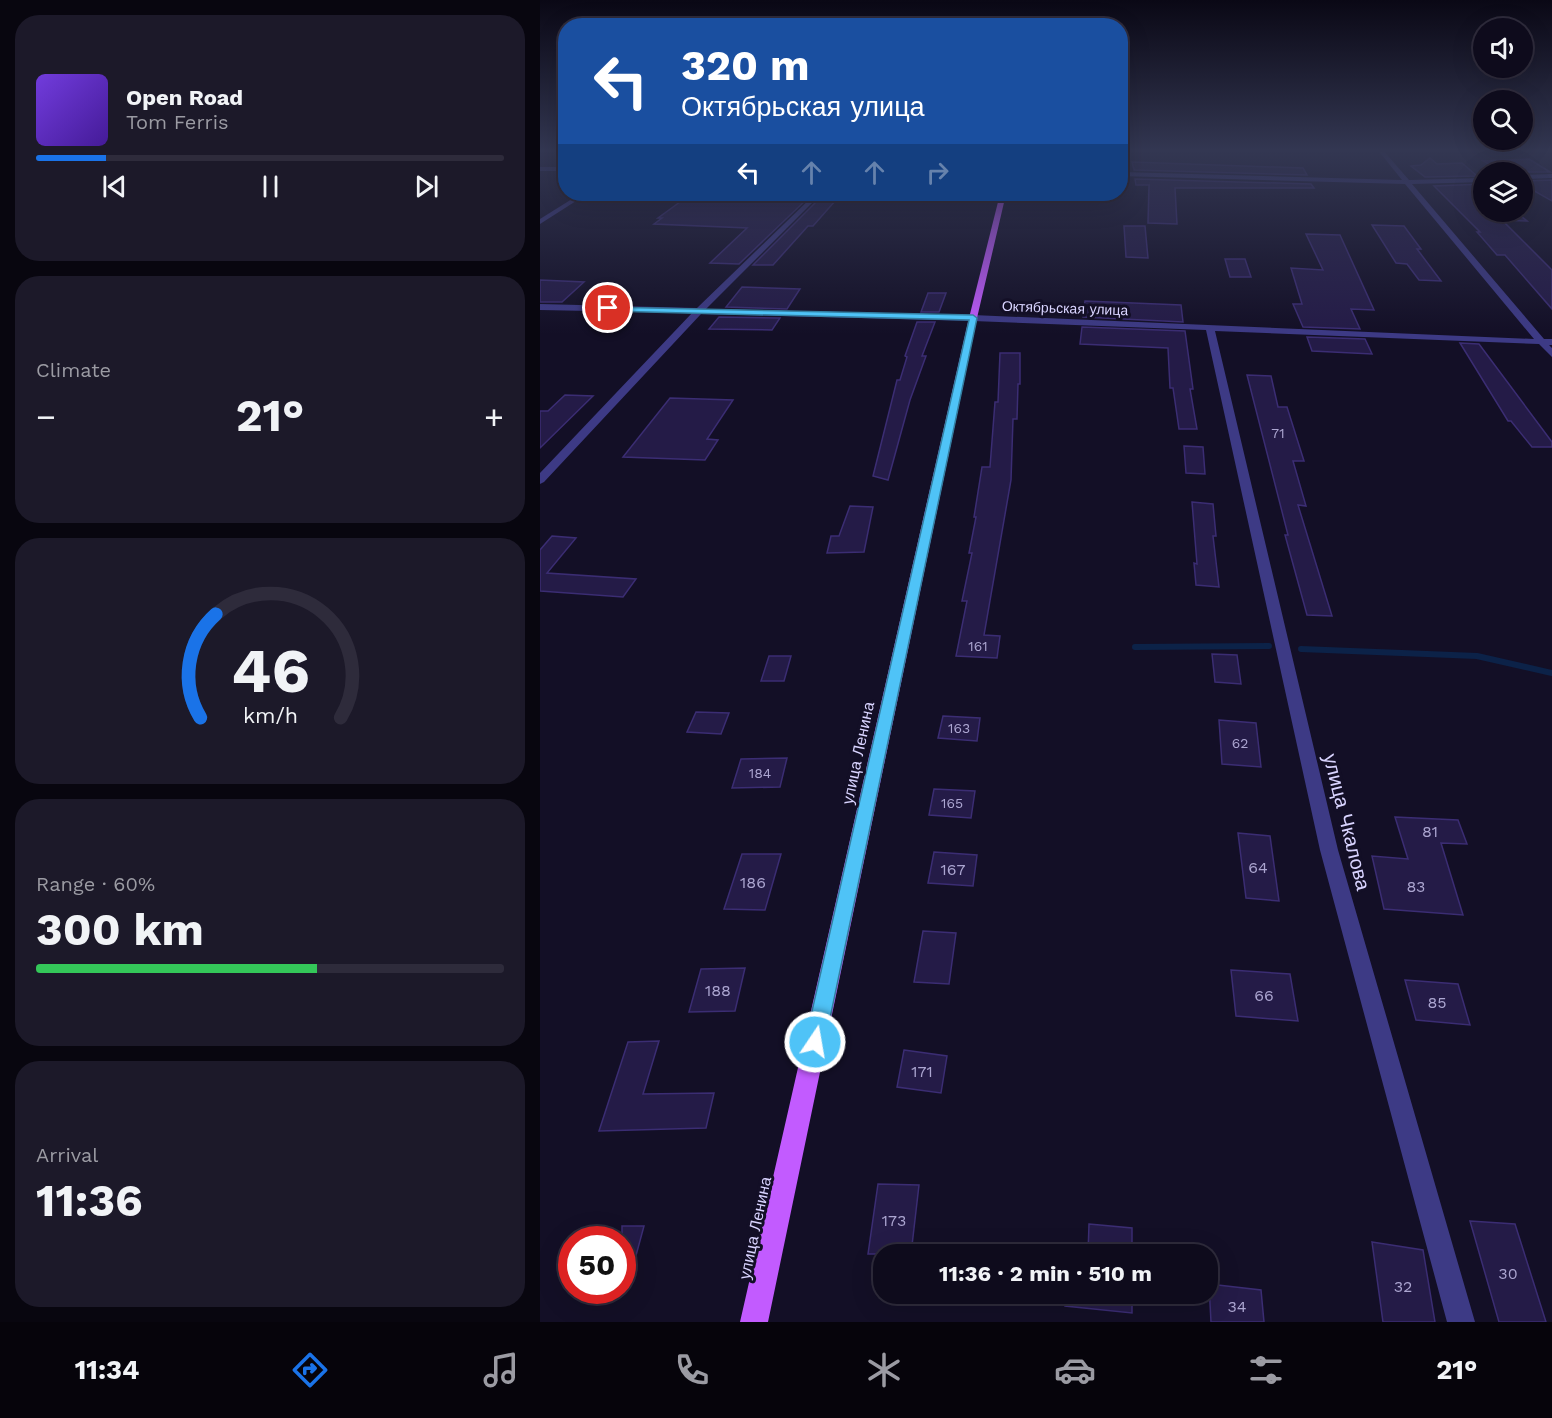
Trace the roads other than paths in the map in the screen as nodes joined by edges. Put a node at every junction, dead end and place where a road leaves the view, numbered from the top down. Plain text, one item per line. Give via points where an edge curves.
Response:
1 (558, 211) edge
2 (801, 211) edge
3 (999, 211) edge
4 (1433, 211) edge
5 (540, 222) edge
6 (540, 307) edge
7 (700, 310) junction
8 (973, 318) junction
9 (1210, 328) junction
10 (1547, 342) edge
11 (1552, 354) edge
12 (540, 480) edge
13 (754, 1322) edge
14 (1461, 1322) edge

1 - 5 street
2 - 7 street
3 - 8 main road, улица Ленина
4 - 10 street
6 - 7 street, Октябрьская улица
7 - 8 street, Октябрьская улица
7 - 12 street
8 - 9 street, Октябрьская улица
8 - 13 main road, улица Ленина
9 - 10 street, Октябрьская улица
9 - 14 street, улица Чкалова via 1329,850
10 - 11 street

